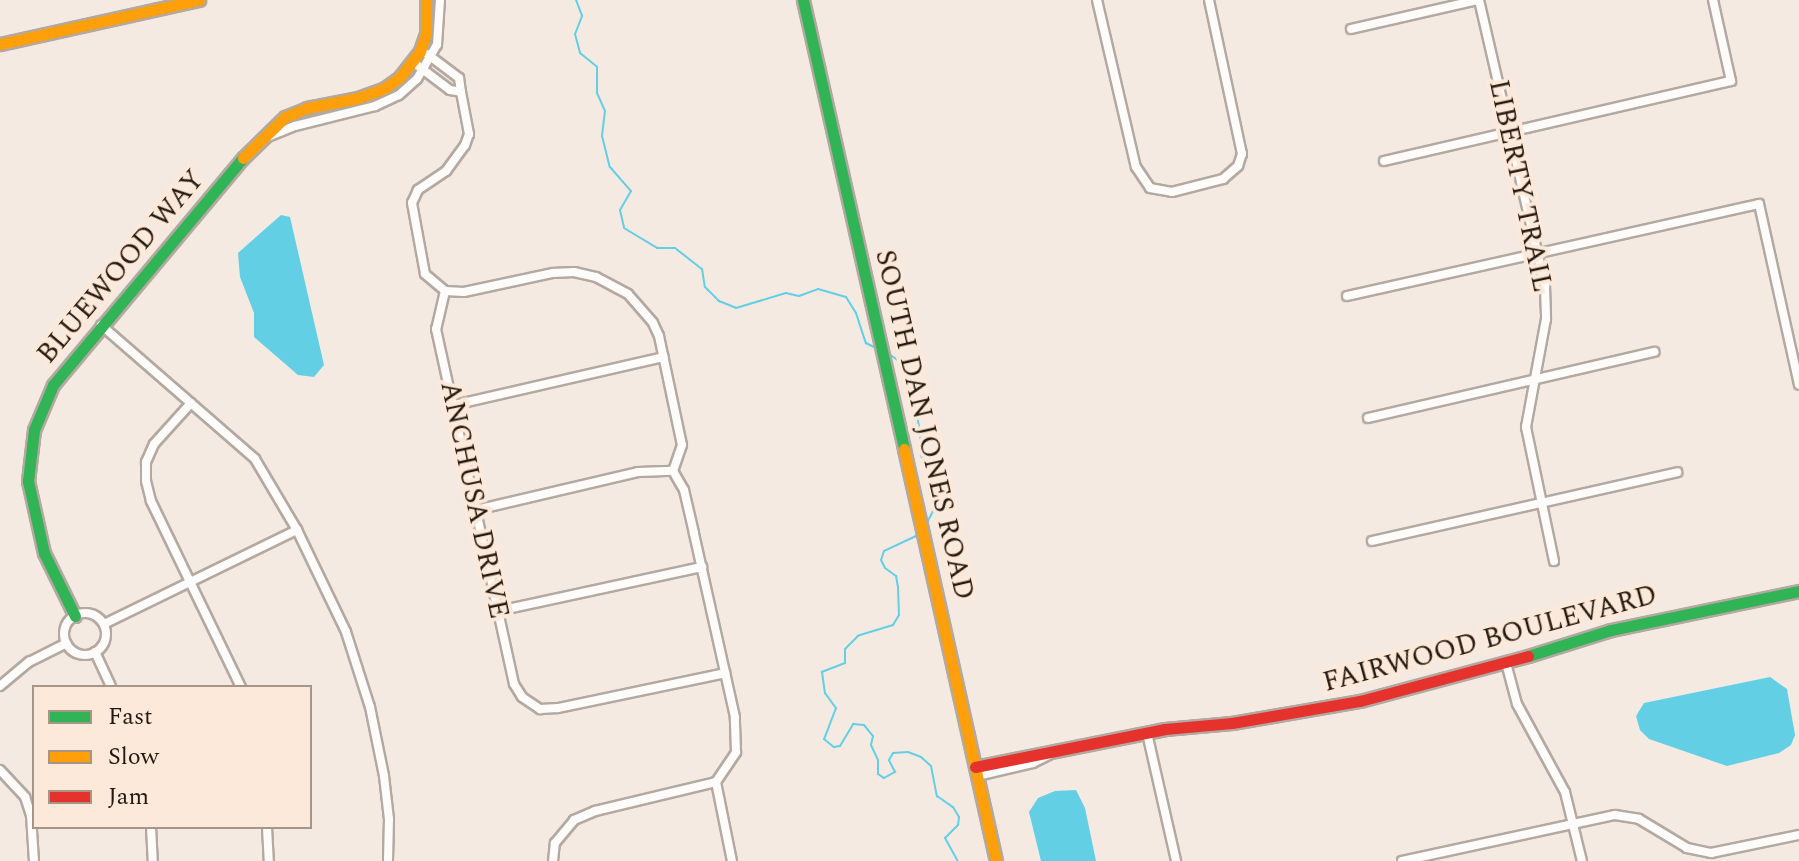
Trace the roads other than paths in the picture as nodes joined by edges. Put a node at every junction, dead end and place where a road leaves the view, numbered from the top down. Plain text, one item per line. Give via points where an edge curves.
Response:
1 (199, 0) edge
2 (426, 0) edge
3 (440, 0) edge
4 (803, 0) edge
5 (1097, 0) edge
6 (1209, 0) edge
7 (1478, 0) edge
8 (1713, 0) edge
9 (1351, 29) dead end
10 (0, 44) edge
11 (426, 54) junction
12 (413, 62) junction
13 (424, 69) junction
14 (461, 92) junction
15 (1509, 131) junction
16 (260, 140) junction
17 (1384, 161) dead end
18 (1538, 253) junction
19 (445, 291) junction
20 (1347, 296) dead end
21 (101, 325) junction
22 (1655, 352) dead end
23 (664, 357) junction
24 (1533, 380) junction
25 (1799, 385) edge
26 (191, 403) junction
27 (454, 405) junction
28 (1368, 418) dead end
29 (673, 471) junction
30 (1677, 472) dead end
31 (1542, 503) junction
32 (476, 510) junction
33 (297, 530) junction
34 (1372, 541) dead end
35 (1554, 561) dead end
36 (702, 567) junction
37 (192, 581) junction
38 (1799, 591) edge
39 (498, 611) junction
40 (75, 616) junction
41 (104, 624) junction
42 (67, 643) junction
43 (95, 652) junction
44 (1506, 663) junction
45 (725, 673) junction
46 (110, 685) edge
47 (240, 685) edge
48 (0, 686) edge
49 (1147, 733) junction
50 (0, 770) edge
51 (976, 772) junction
52 (716, 782) junction
53 (1573, 823) junction
54 (151, 829) edge
55 (267, 829) edge
56 (1799, 835) edge
57 (1445, 856) edge
58 (34, 861) edge
59 (153, 861) edge
60 (269, 861) edge
61 (388, 861) edge
62 (553, 861) edge
63 (732, 861) edge
64 (996, 861) edge
65 (1176, 861) edge
66 (1402, 861) edge
67 (1582, 861) edge

1 - 10 street
2 - 11 street, BLUEWOOD WAY
3 - 11 street, BLUEWOOD WAY via 441,26
4 - 51 street, SOUTH DAN JONES ROAD
5 - 6 street via 1133,160 1141,178 1155,190 1194,188 1229,176 1242,154
7 - 9 street
7 - 15 street, LIBERTY TRAIL
8 - 15 street via 1731,81
11 - 12 street, BLUEWOOD WAY
11 - 13 street, BLUEWOOD WAY
11 - 14 street via 459,78
12 - 13 street
12 - 16 street, BLUEWOOD WAY via 385,88 285,117
13 - 14 street via 450,90
13 - 16 street, BLUEWOOD WAY via 399,95 375,106
14 - 19 street via 469,134 465,145 446,171 418,190 412,203 425,274
15 - 17 street
15 - 18 street, LIBERTY TRAIL
16 - 21 street, BLUEWOOD WAY
18 - 20 street
18 - 24 street, LIBERTY TRAIL via 1547,309
18 - 25 street via 1759,204
19 - 23 street via 464,292 553,273 596,277 628,294 642,310 653,323
19 - 27 street, ANCHUSA DRIVE via 436,329
21 - 26 street
21 - 40 street, BLUEWOOD WAY via 53,385 30,454 28,481 36,526
22 - 24 street
23 - 27 street
23 - 29 street via 682,445
24 - 28 street
24 - 31 street, LIBERTY TRAIL via 1526,427
26 - 33 street via 255,459
26 - 37 street via 154,444 146,462 146,481
27 - 32 street, ANCHUSA DRIVE
29 - 32 street via 638,472
29 - 36 street via 684,490
30 - 31 street
31 - 34 street
31 - 35 street, LIBERTY TRAIL
32 - 39 street, ANCHUSA DRIVE
33 - 37 street
33 - 61 street via 346,632 370,707 384,776
36 - 39 street
36 - 45 street
37 - 41 street
37 - 47 street
38 - 44 street, FAIRWOOD BOULEVARD via 1611,630
39 - 45 street, ANCHUSA DRIVE via 514,684 540,709
40 - 41 street via 93,615
40 - 42 street via 65,630
41 - 43 street via 105,640
42 - 43 street via 76,652
42 - 48 street via 29,662
43 - 46 street
44 - 49 street, FAIRWOOD BOULEVARD via 1308,711
44 - 53 street via 1517,704 1560,782
45 - 52 street via 737,737 732,760
49 - 51 street, FAIRWOOD BOULEVARD via 1031,754
49 - 65 street
50 - 58 street via 25,797
51 - 64 street, SOUTH DAN JONES ROAD
52 - 62 street via 574,820 555,843
52 - 63 street
53 - 56 street via 1627,816 1687,848 1711,853
53 - 57 street
53 - 67 street
54 - 59 street
55 - 60 street
57 - 66 street

